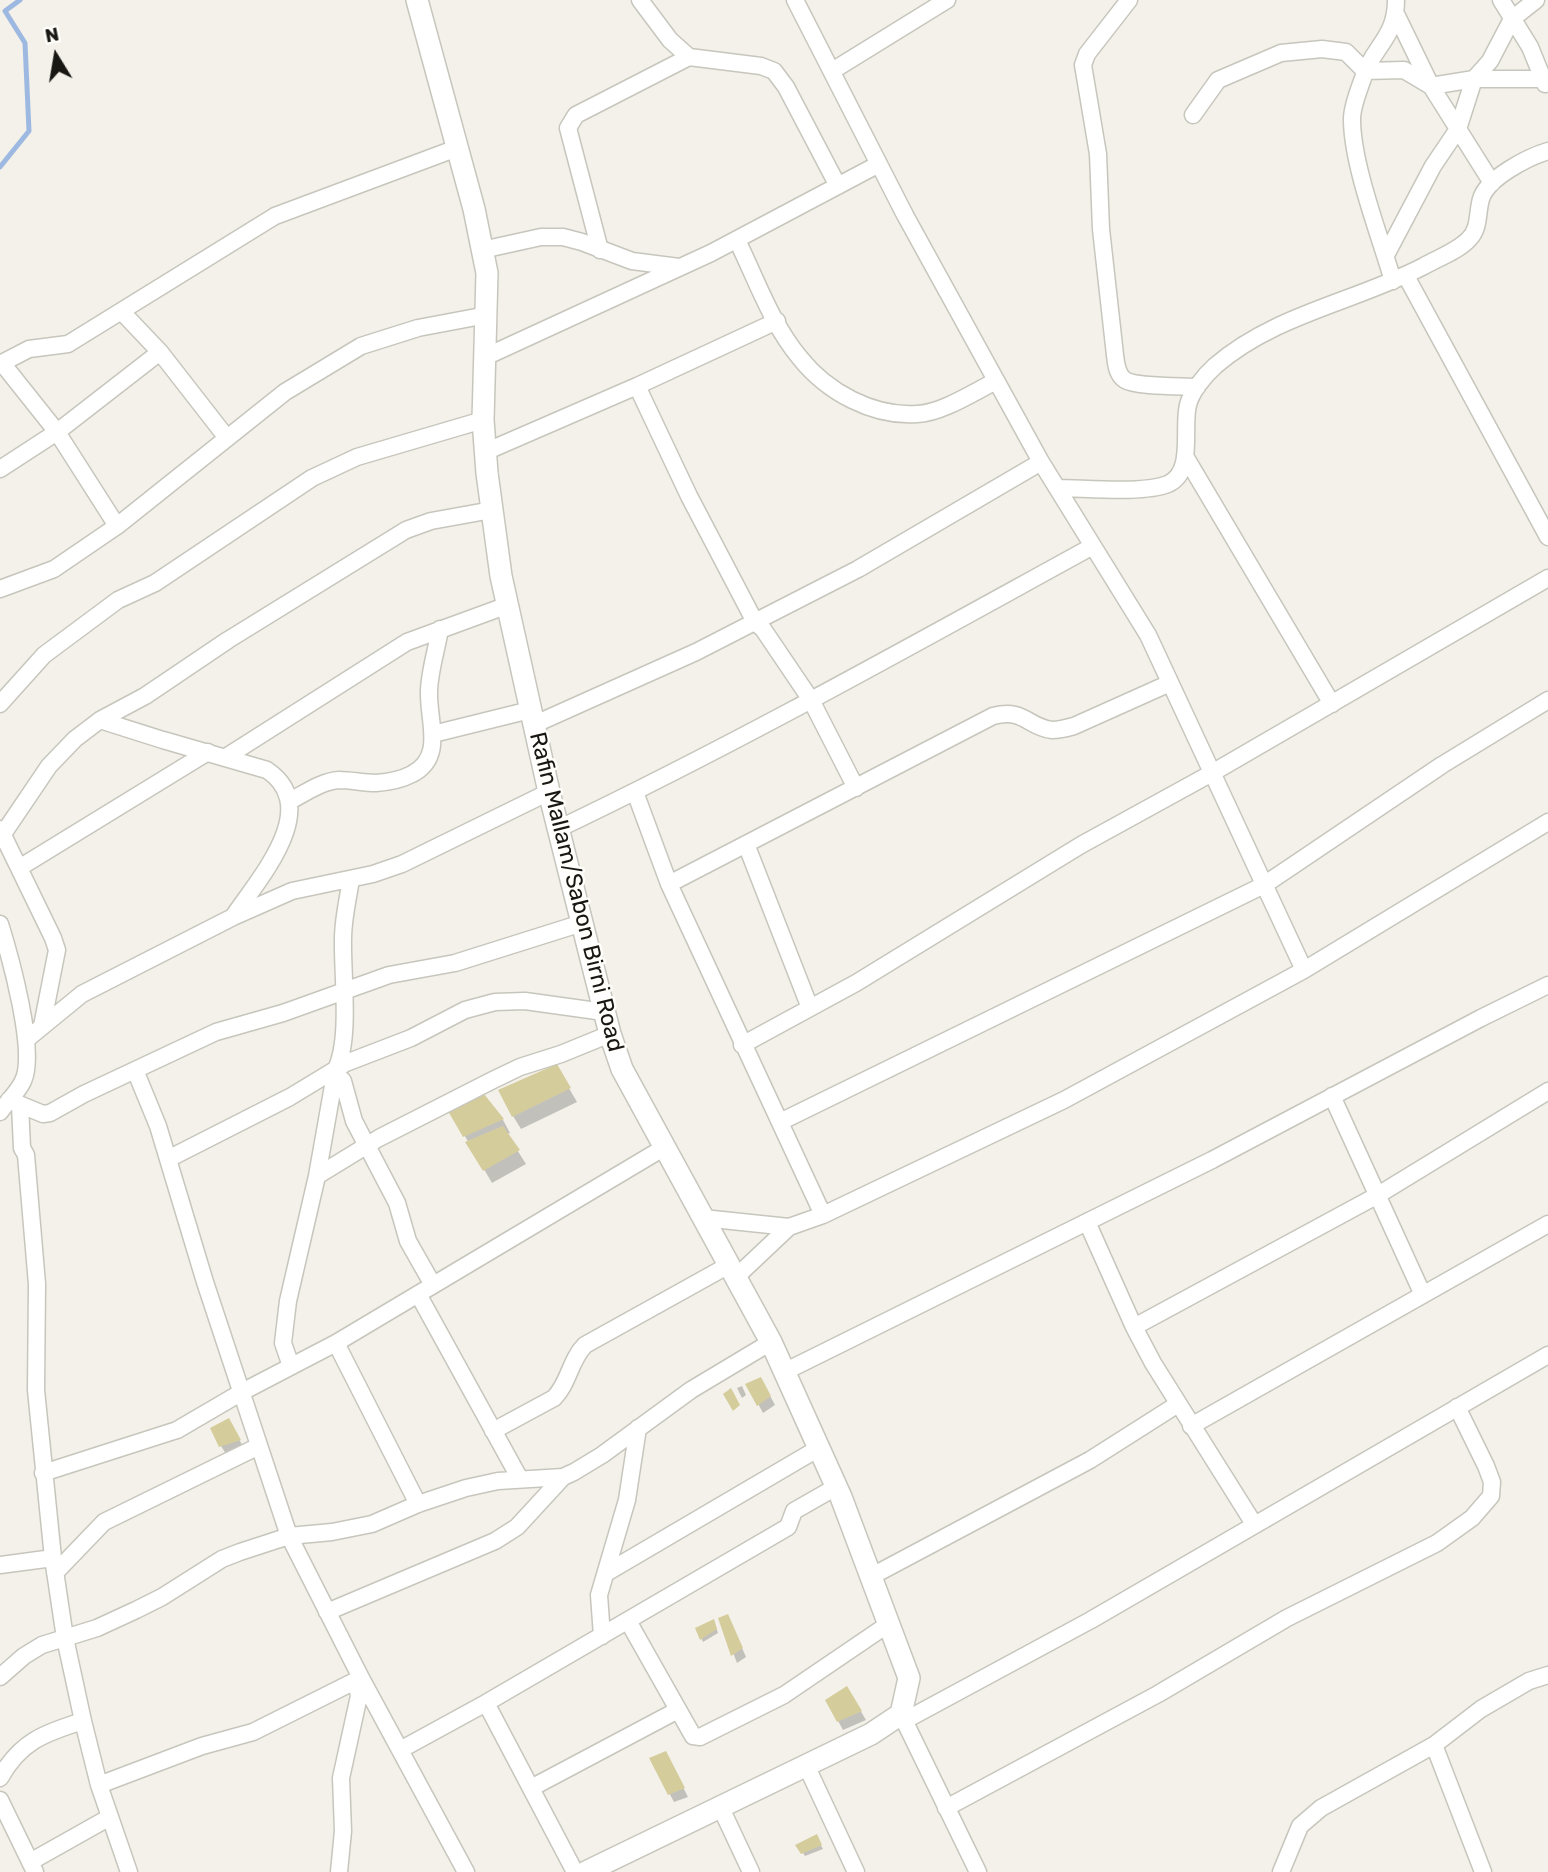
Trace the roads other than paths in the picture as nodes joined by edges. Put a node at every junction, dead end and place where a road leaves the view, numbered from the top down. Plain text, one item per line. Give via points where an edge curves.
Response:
1 (417, 0) edge
2 (640, 0) edge
3 (795, 0) edge
4 (1129, 0) edge
5 (1502, 0) edge
6 (1536, 0) edge
7 (941, 2) edge
8 (1396, 7) edge
9 (1511, 19) junction
10 (689, 57) junction
11 (832, 71) junction
12 (1365, 71) junction
13 (1474, 79) junction
14 (1546, 82) edge
15 (1431, 86) junction
16 (1192, 115) dead end
17 (1458, 129) junction
18 (457, 148) junction
19 (1546, 148) edge
20 (879, 164) junction
21 (1492, 183) junction
22 (838, 186) junction
23 (737, 240) junction
24 (482, 250) junction
25 (600, 250) junction
26 (1386, 256) junction
27 (679, 267) junction
28 (1400, 279) junction
29 (122, 312) junction
30 (487, 315) junction
31 (777, 321) junction
32 (160, 352) junction
33 (485, 357) junction
34 (1, 364) edge
35 (996, 381) junction
36 (637, 386) junction
37 (1197, 387) junction
38 (483, 420) junction
39 (57, 432) junction
40 (227, 438) junction
41 (485, 452) junction
42 (1185, 456) junction
43 (1041, 462) junction
44 (0, 469) edge
45 (1057, 488) junction
46 (492, 510) junction
47 (117, 526) junction
48 (1548, 537) edge
49 (1093, 546) junction
50 (1548, 578) edge
51 (0, 589) edge
52 (508, 605) junction
53 (755, 622) junction
54 (440, 629) junction
55 (1170, 683) junction
56 (811, 700) junction
57 (1548, 701) edge
58 (0, 704) edge
59 (1332, 704) junction
60 (532, 718) junction
61 (100, 720) junction
62 (433, 734) junction
63 (208, 752) junction
64 (226, 757) junction
65 (1212, 774) junction
66 (856, 788) junction
67 (549, 792) junction
68 (635, 792) junction
69 (290, 800) junction
70 (1548, 822) edge
71 (558, 830) junction
72 (1, 832) edge
73 (746, 844) junction
74 (19, 869) junction
75 (351, 879) junction
76 (669, 884) junction
77 (1264, 885) junction
78 (233, 917) junction
79 (582, 923) junction
80 (0, 925) edge
81 (1304, 970) junction
82 (1548, 985) edge
83 (345, 991) junction
84 (810, 1008) junction
85 (604, 1012) junction
86 (42, 1026) junction
87 (610, 1034) junction
88 (27, 1039) junction
89 (742, 1045) junction
90 (135, 1070) junction
91 (336, 1071) junction
92 (1548, 1091) edge
93 (1332, 1096) junction
94 (10, 1105) edge
95 (780, 1122) junction
96 (367, 1145) junction
97 (665, 1147) junction
98 (168, 1158) junction
99 (317, 1176) junction
100 (1378, 1195) junction
101 (822, 1214) junction
102 (703, 1218) junction
103 (1087, 1222) junction
104 (1548, 1224) edge
105 (789, 1227) junction
106 (732, 1271) junction
107 (433, 1285) junction
108 (418, 1294) junction
109 (1423, 1295) junction
110 (1134, 1327) junction
111 (771, 1342) junction
112 (336, 1343) junction
113 (1548, 1355) edge
114 (291, 1366) junction
115 (786, 1371) junction
116 (242, 1392) junction
117 (1178, 1404) junction
118 (1457, 1407) junction
119 (1191, 1426) junction
120 (638, 1428) junction
121 (493, 1430) junction
122 (260, 1446) junction
123 (819, 1447) junction
124 (43, 1473) junction
125 (563, 1477) junction
126 (520, 1479) junction
127 (836, 1487) junction
128 (418, 1504) junction
129 (1254, 1524) junction
130 (289, 1536) junction
131 (0, 1565) edge
132 (54, 1565) junction
133 (606, 1573) junction
134 (872, 1576) junction
135 (327, 1612) junction
136 (628, 1621) junction
137 (890, 1623) junction
138 (601, 1636) junction
139 (65, 1638) junction
140 (1548, 1675) edge
141 (0, 1677) edge
142 (359, 1680) junction
143 (486, 1703) junction
144 (678, 1710) junction
145 (902, 1717) junction
146 (83, 1721) junction
147 (1434, 1745) junction
148 (400, 1750) junction
149 (806, 1765) junction
150 (0, 1778) edge
151 (99, 1785) junction
152 (531, 1788) junction
153 (0, 1800) edge
154 (720, 1806) junction
155 (946, 1808) junction
156 (110, 1817) junction
157 (619, 1865) edge
158 (32, 1867) edge
159 (129, 1872) edge
160 (339, 1872) edge
161 (466, 1872) edge
162 (575, 1872) edge
163 (586, 1872) edge
164 (751, 1872) edge
165 (856, 1872) edge
166 (978, 1872) edge
167 (1281, 1872) edge
168 (1483, 1872) edge

1 - 18 street, Rafin Mallam/Sabon Birni Road
2 - 10 street
3 - 11 street
4 - 37 street via 1092,46 1083,65 1098,155 1115,355 1124,380
5 - 9 street
6 - 9 street
7 - 11 street
8 - 12 street via 1390,34
8 - 15 street
9 - 13 street via 1490,61
9 - 14 street
10 - 22 street via 774,71
10 - 25 street via 571,121 568,128
11 - 20 street
12 - 15 street via 1404,70
12 - 16 street via 1346,52 1322,48 1281,53 1218,80
12 - 26 street via 1352,117 1355,149
13 - 14 street
13 - 15 street
13 - 17 street
15 - 17 street
17 - 21 street
17 - 26 street via 1433,166
18 - 24 street, Rafin Mallam/Sabon Birni Road
18 - 29 street via 275,216
19 - 21 street
20 - 22 street
20 - 35 street
21 - 28 street via 1482,195 1477,227 1470,239
22 - 23 street
23 - 27 street
23 - 31 street
24 - 25 street via 541,237 563,237
24 - 30 street, Rafin Mallam/Sabon Birni Road
25 - 27 street via 632,261
26 - 28 street
27 - 33 street
28 - 37 street via 1299,315 1246,343
28 - 48 street
29 - 32 street
29 - 34 street via 68,344 29,349
30 - 33 street, Rafin Mallam/Sabon Birni Road
30 - 40 street via 427,326 361,346 285,392
31 - 35 street via 799,358 820,377 854,402 876,410 918,415 950,405
31 - 36 street
32 - 39 street
32 - 40 street
33 - 38 street, Rafin Mallam/Sabon Birni Road
34 - 39 street
35 - 43 street
36 - 41 street
36 - 53 street
37 - 42 street via 1188,405
38 - 41 street, Rafin Mallam/Sabon Birni Road
38 - 58 street via 357,457 312,478 155,583 118,600 44,655
39 - 44 street
39 - 47 street
40 - 47 street
41 - 46 street, Rafin Mallam/Sabon Birni Road
42 - 45 street via 1179,476 1168,484
42 - 59 street
43 - 45 street
43 - 53 street via 858,569
45 - 49 street
46 - 52 street, Rafin Mallam/Sabon Birni Road
46 - 61 street via 406,530
47 - 51 street via 54,569
49 - 55 street via 1148,635
49 - 56 street
50 - 59 street
52 - 54 street
52 - 60 street, Rafin Mallam/Sabon Birni Road
53 - 56 street
53 - 60 street via 696,652
54 - 62 street via 429,690
54 - 64 street via 396,649
55 - 65 street
55 - 66 street via 1060,730 1041,727 1023,715 993,716
56 - 66 street
56 - 68 street
57 - 77 street via 1442,765
59 - 65 street
60 - 62 street
60 - 67 street, Rafin Mallam/Sabon Birni Road
61 - 63 street
61 - 72 street via 49,766
62 - 69 street via 429,760 401,780 336,780
63 - 64 street
63 - 74 street
64 - 69 street via 276,776
65 - 77 street
65 - 84 street via 1081,845
66 - 73 street
67 - 71 street, Rafin Mallam/Sabon Birni Road
67 - 75 street via 402,864
68 - 71 street
68 - 76 street
69 - 78 street via 290,819 282,842
70 - 81 street
71 - 79 street, Rafin Mallam/Sabon Birni Road
72 - 74 street
73 - 76 street
73 - 84 street
74 - 86 street via 57,950
75 - 78 street via 292,891
75 - 83 street via 343,928
76 - 89 street
77 - 81 street
77 - 95 street
78 - 86 street via 102,982
79 - 83 street
79 - 85 street, Rafin Mallam/Sabon Birni Road
80 - 88 street
81 - 101 street via 1064,1100
82 - 93 street
83 - 90 street via 216,1032
83 - 91 street
84 - 89 street
85 - 87 street, Rafin Mallam/Sabon Birni Road
85 - 91 street via 525,1001 495,1002 465,1010
86 - 88 street
87 - 96 street via 520,1067
87 - 97 street, Rafin Mallam/Sabon Birni Road via 622,1069
88 - 94 street via 24,1080
89 - 95 street
90 - 94 street via 50,1113
90 - 98 street
91 - 96 street
91 - 98 street
91 - 99 street
92 - 100 street
93 - 100 street
93 - 103 street
94 - 124 street via 26,1155 37,1284 36,1390
95 - 101 street
96 - 99 street
96 - 107 street via 397,1203 408,1241
97 - 102 street, Rafin Mallam/Sabon Birni Road
97 - 107 street
98 - 116 street
99 - 114 street via 284,1328 283,1343
100 - 109 street
100 - 110 street
101 - 105 street
102 - 105 street
102 - 106 street, Rafin Mallam/Sabon Birni Road
103 - 110 street
103 - 115 street
104 - 109 street
105 - 106 street
106 - 111 street, Rafin Mallam/Sabon Birni Road
106 - 121 street via 585,1345 577,1353 562,1391
107 - 108 street
108 - 112 street
108 - 121 street
109 - 119 street
110 - 117 street
111 - 115 street, Rafin Mallam/Sabon Birni Road
111 - 120 street
112 - 114 street
112 - 128 street
113 - 118 street
114 - 116 street
115 - 123 street, Rafin Mallam/Sabon Birni Road
116 - 122 street
116 - 124 street via 177,1430
117 - 119 street
117 - 134 street via 1090,1460
118 - 129 street
118 - 155 street via 1492,1482 1490,1496 1472,1518 1437,1543 1287,1618
119 - 129 street
120 - 125 street
120 - 133 street via 626,1500
121 - 126 street
122 - 130 street
122 - 132 street via 104,1522
123 - 127 street, Rafin Mallam/Sabon Birni Road
123 - 133 street
124 - 132 street
125 - 126 street
125 - 135 street via 517,1527 495,1541
126 - 128 street
127 - 134 street, Rafin Mallam/Sabon Birni Road
127 - 136 street via 794,1511 788,1527
128 - 130 street via 372,1524
129 - 145 street via 1091,1620
130 - 135 street
130 - 139 street via 222,1559 136,1610
131 - 132 street
132 - 139 street
133 - 138 street via 599,1595
134 - 137 street, Rafin Mallam/Sabon Birni Road
135 - 142 street
136 - 138 street
136 - 144 street
137 - 144 street via 784,1695 700,1737 693,1736
137 - 145 street, Rafin Mallam/Sabon Birni Road via 909,1678
138 - 143 street
139 - 141 street via 42,1645
139 - 146 street
140 - 147 street via 1481,1709
142 - 148 street
142 - 151 street via 253,1732
142 - 160 street via 341,1778
143 - 148 street
143 - 152 street
144 - 152 street
145 - 149 street
145 - 155 street
146 - 150 street via 21,1748
146 - 151 street
147 - 167 street via 1321,1808 1300,1826
147 - 168 street
148 - 161 street
149 - 154 street
149 - 165 street
151 - 156 street
152 - 162 street
153 - 158 street
154 - 157 street
154 - 164 street
155 - 166 street
156 - 158 street
156 - 159 street
157 - 163 street

